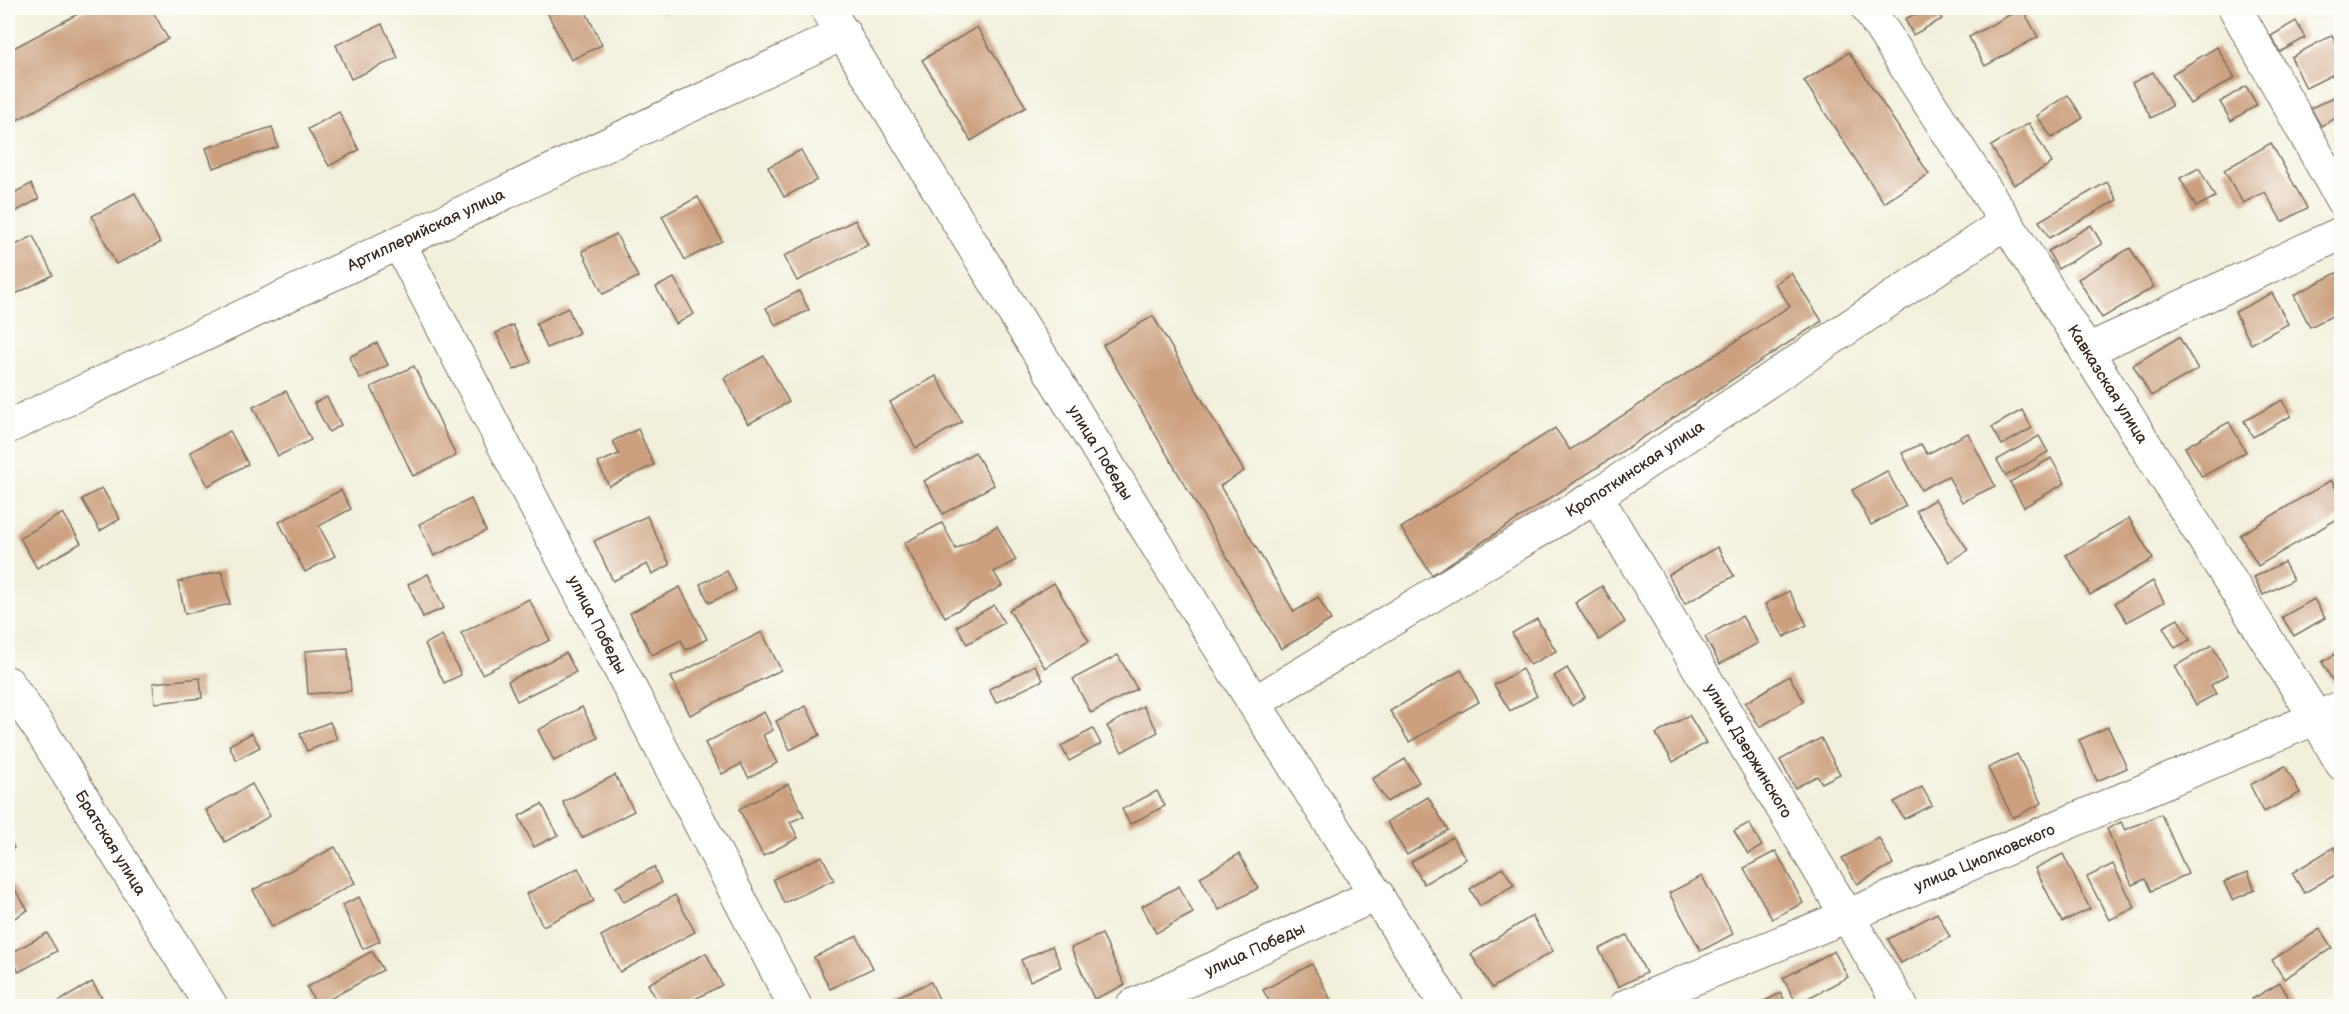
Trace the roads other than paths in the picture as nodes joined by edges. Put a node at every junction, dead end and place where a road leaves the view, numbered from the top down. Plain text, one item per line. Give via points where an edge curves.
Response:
1 (1868, 8) edge
2 (2235, 8) edge
3 (836, 20) edge
4 (2342, 200) edge
5 (2006, 222) junction
6 (2342, 233) edge
7 (399, 243) junction
8 (2086, 351) junction
9 (8, 427) edge
10 (1596, 496) junction
11 (8, 683) edge
12 (1254, 703) junction
13 (2329, 712) edge
14 (2342, 764) edge
15 (1377, 894) junction
16 (1846, 916) junction
17 (211, 1006) edge
18 (795, 1006) edge
19 (1132, 1006) edge
20 (1447, 1006) edge
21 (1626, 1006) edge
22 (1901, 1006) edge

1 - 5 street, Кавказская улица
2 - 4 street
3 - 7 street, Артиллерийская улица
3 - 12 street, улица Победы
5 - 8 street, Кавказская улица
5 - 10 street, Кропоткинская улица
6 - 8 street
7 - 9 street, Артиллерийская улица
7 - 18 street, улица Победы
8 - 13 street, Кавказская улица
10 - 12 street, Кропоткинская улица
10 - 16 street, улица Дзержинского
11 - 17 street, Братская улица
12 - 15 street, улица Победы
13 - 14 street, Кавказская улица
13 - 16 street, улица Циолковского
15 - 19 street, улица Победы
15 - 20 street, улица Победы
16 - 21 street, улица Циолковского
16 - 22 street, улица Дзержинского

